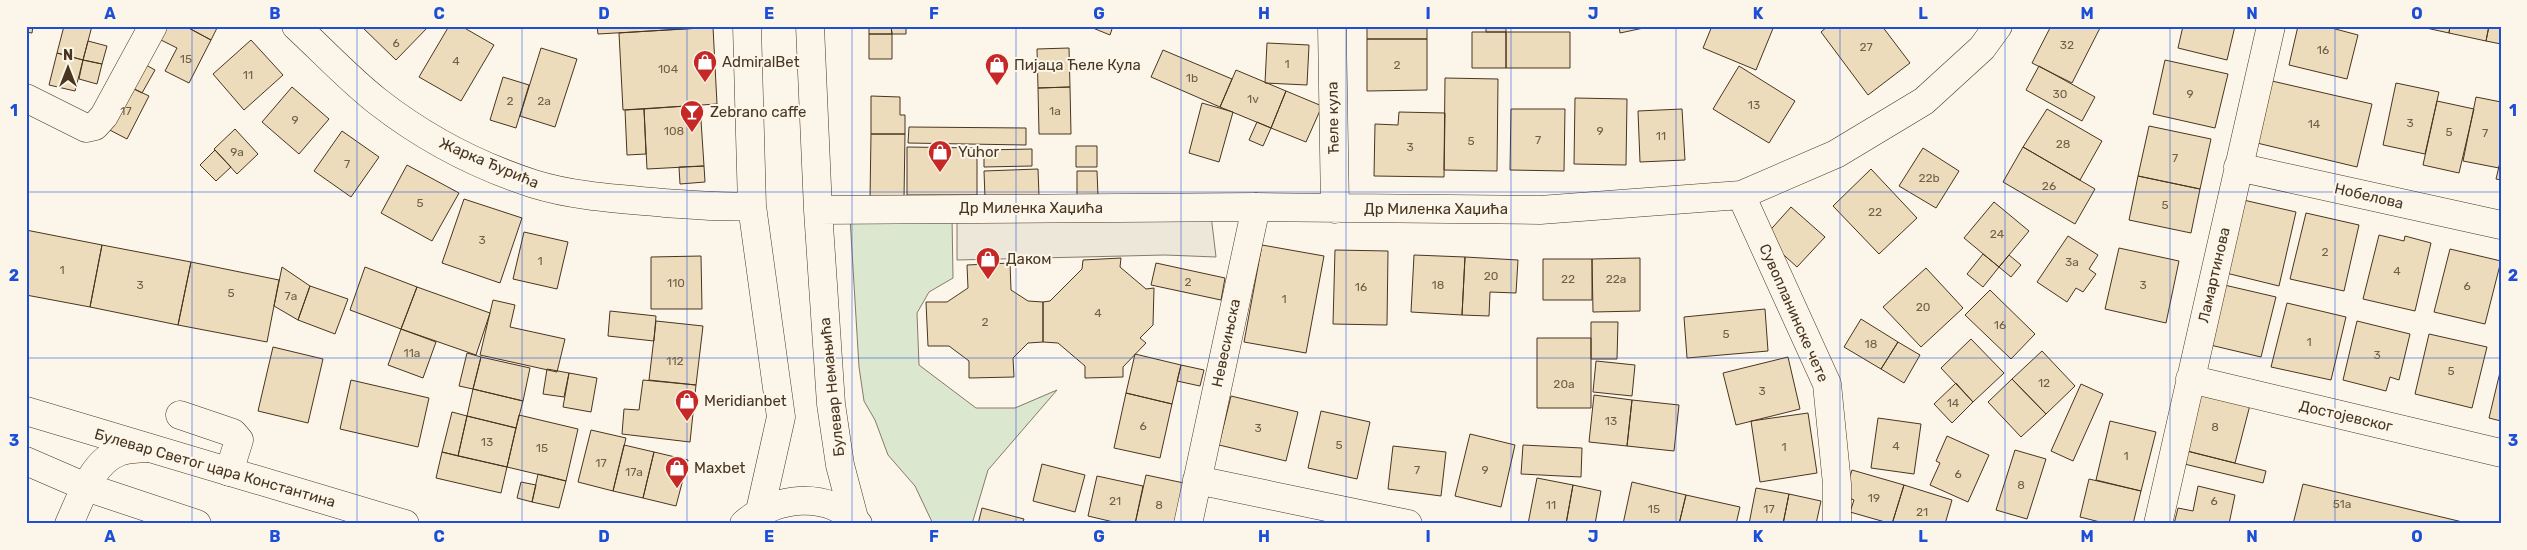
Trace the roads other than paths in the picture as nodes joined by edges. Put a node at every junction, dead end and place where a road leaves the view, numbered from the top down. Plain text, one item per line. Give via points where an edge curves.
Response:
1 (153, 26) edge
2 (296, 26) edge
3 (747, 26) edge
4 (810, 26) edge
5 (1332, 26) edge
6 (1998, 26) edge
7 (2271, 26) edge
8 (26, 98) edge
9 (2238, 167) junction
10 (1741, 196) junction
11 (752, 206) junction
12 (1256, 207) junction
13 (1334, 209) junction
14 (818, 210) junction
15 (2501, 225) edge
16 (2190, 379) junction
17 (26, 411) edge
18 (180, 414) dead end
19 (146, 448) junction
20 (2501, 453) edge
21 (26, 461) edge
22 (229, 472) junction
23 (1197, 480) junction
24 (86, 487) junction
25 (752, 517) edge
26 (856, 521) edge
27 (69, 524) edge
28 (197, 524) edge
29 (405, 524) edge
30 (1188, 524) edge
31 (1408, 524) edge
32 (1837, 524) edge
33 (2158, 524) edge

1 - 8 street via 104,116 95,126 86,128
2 - 11 street, Жарка Ђурића via 376,100 407,122 441,144 534,184 625,200 731,208
3 - 11 street, Булевар Немањића
4 - 14 street, Булевар Немањића
5 - 13 street, Ћеле кула
6 - 10 street, Др Миленка Хаџића via 1982,48 1924,101 1836,154
7 - 9 street, Ламартинова
9 - 15 street, Нобелова
9 - 16 street, Ламартинова
10 - 13 street, Др Миленка Хаџића via 1540,210
10 - 32 street, Сувопланинске чете via 1827,384 1837,484
11 - 25 street, Булевар Немањића via 781,417
12 - 13 street, Др Миленка Хаџића
12 - 14 street, Др Миленка Хаџића
12 - 23 street, Невесињска
14 - 26 street, Булевар Немањића via 831,404 840,465
16 - 20 street, Достојевског
16 - 33 street, Ламартинова
17 - 19 street, Булевар Светог цара Константина
18 - 22 street via 234,433 239,440
19 - 22 street, Булевар Светог цара Константина
19 - 24 street via 118,452 98,468
21 - 24 street
22 - 29 street, Булевар Светог цара Константина
23 - 30 street, Невесињска
23 - 31 street
24 - 27 street
24 - 28 street
25 - 26 street, Булевар Немањића via 783,502 808,500 832,506

